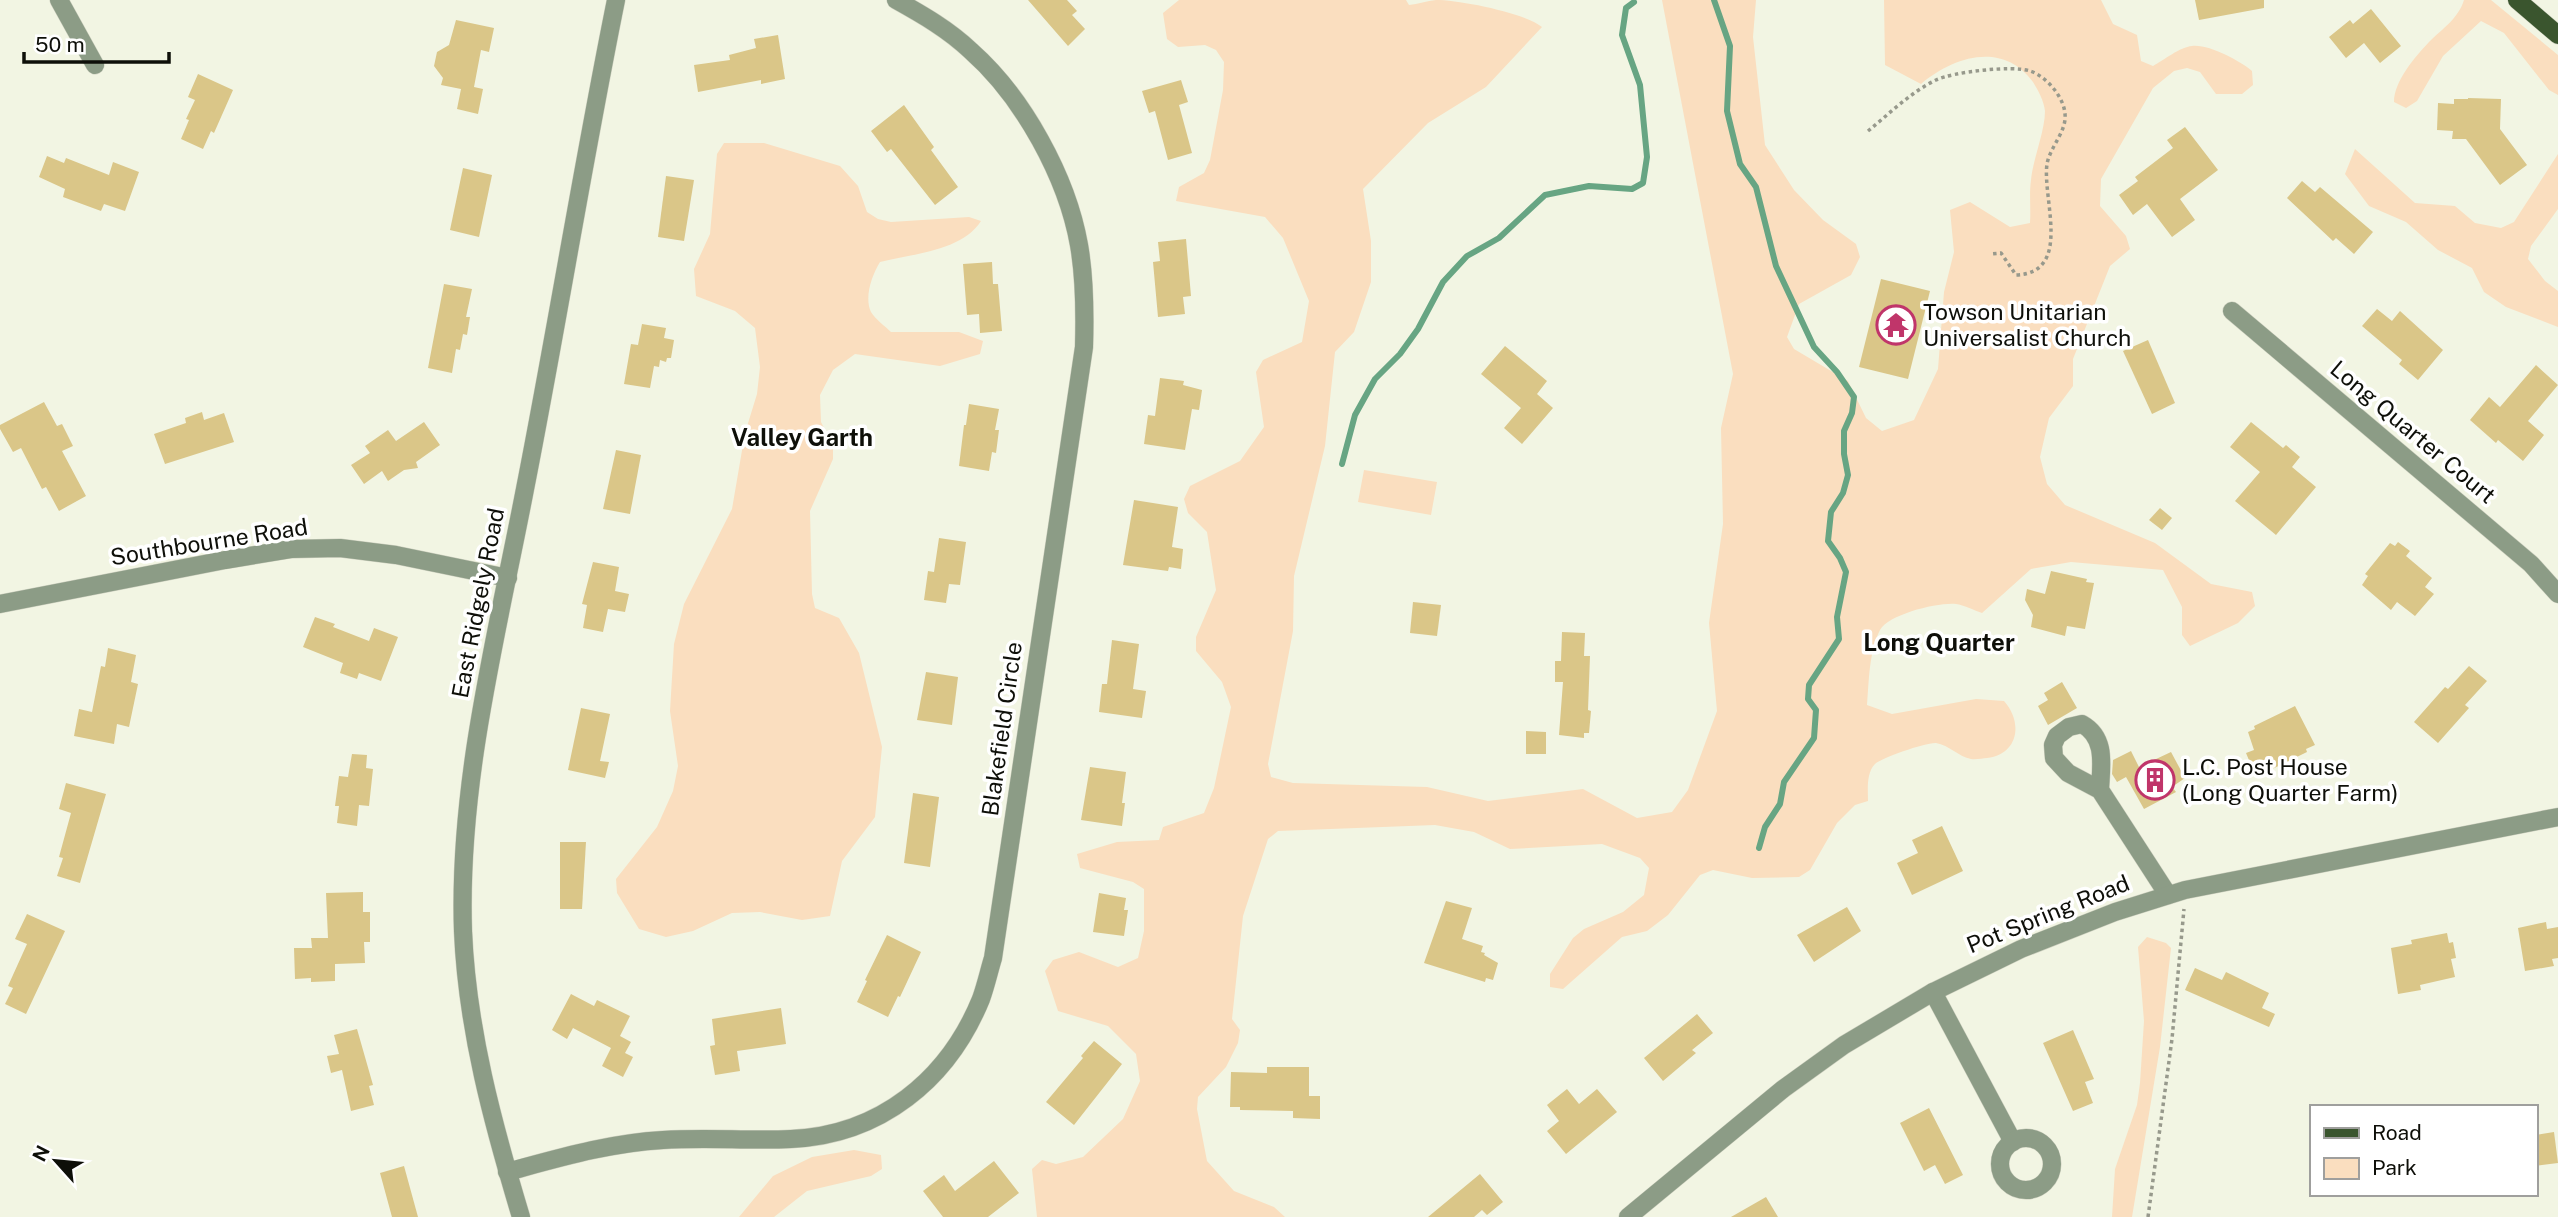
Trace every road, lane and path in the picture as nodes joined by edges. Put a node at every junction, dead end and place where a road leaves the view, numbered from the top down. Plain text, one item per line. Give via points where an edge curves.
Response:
1 (59, 0) edge
2 (616, 0) edge
3 (896, 0) edge
4 (2517, 0) edge
5 (2558, 35) edge
6 (95, 65) dead end
7 (1868, 131) dead end
8 (1991, 254) dead end
9 (2232, 311) dead end
10 (508, 578) junction
11 (2558, 594) edge
12 (0, 604) edge
13 (2100, 790) dead end
14 (2558, 817) edge
15 (2176, 892) junction
16 (1933, 992) junction
17 (2013, 1142) dead end
18 (507, 1172) junction
19 (1635, 1215) edge
20 (521, 1217) edge
21 (2148, 1217) edge

1 - 6 street
2 - 10 street, East Ridgely Road
3 - 18 street, Blakefield Circle via 972,51 1009,93 1040,141 1064,191 1085,300 1084,347 993,958 980,1000 941,1068 884,1115 854,1127 792,1139 635,1142 588,1149
4 - 5 main road
7 - 8 path via 1921,89 1948,75 2016,69 2031,71 2046,81 2065,111 2047,165 2049,256 2039,268 2016,275 2001,253
9 - 11 street, Long Quarter Court via 2531,564
10 - 12 street, Southbourne Road via 396,555 340,548 292,549
10 - 18 street, East Ridgely Road via 470,784 463,898 474,1035
13 - 15 street
14 - 15 street, Pot Spring Road
15 - 16 street, Pot Spring Road via 2040,940
15 - 21 path via 2172,1039
16 - 17 street
16 - 19 street, Pot Spring Road via 1814,1066
18 - 20 street, East Ridgely Road

